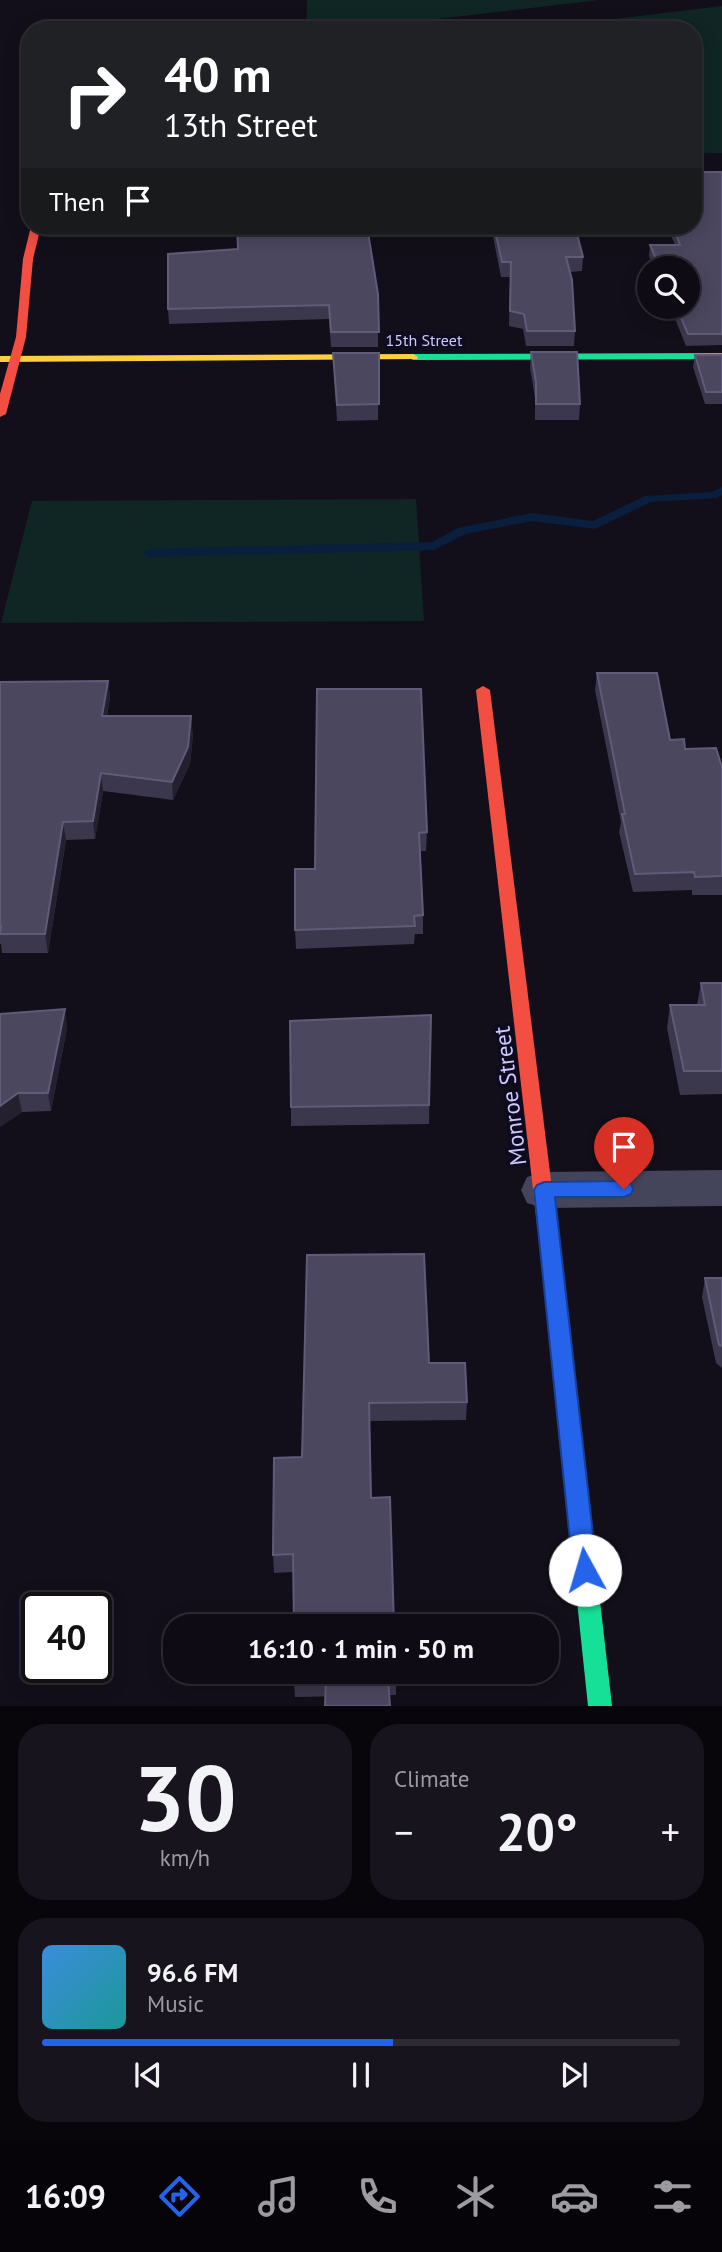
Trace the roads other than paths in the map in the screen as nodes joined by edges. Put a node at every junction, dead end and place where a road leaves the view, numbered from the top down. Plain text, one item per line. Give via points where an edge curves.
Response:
1 (34, 235) edge
2 (722, 356) edge
3 (8, 359) edge
4 (0, 414) edge
5 (483, 690) dead end
6 (722, 1188) edge
7 (544, 1190) junction
8 (600, 1706) edge

1 - 3 street
2 - 3 street, 15th Street
3 - 4 street
5 - 7 street, Monroe Street
6 - 7 street
7 - 8 street, Monroe Street

